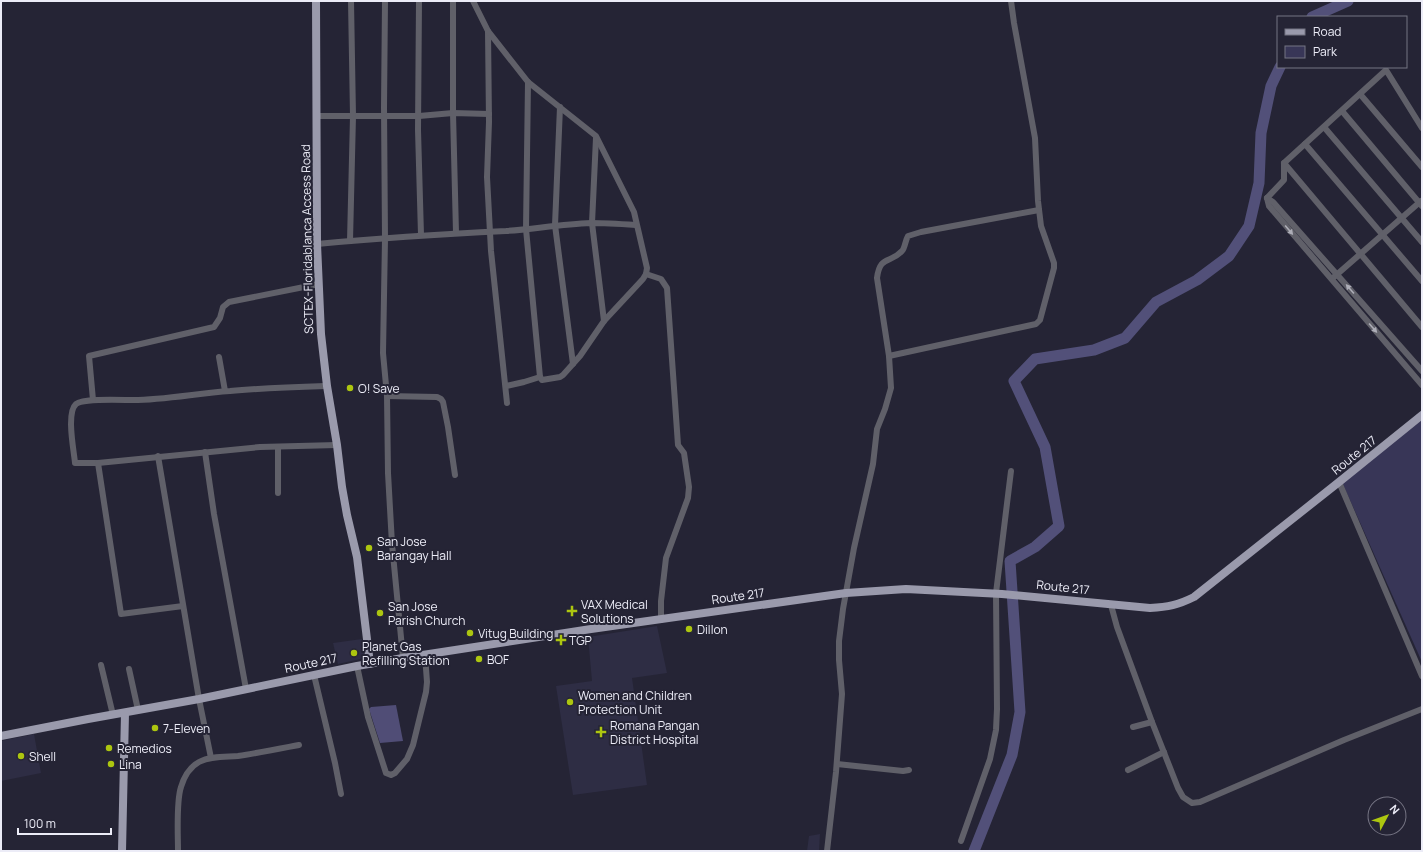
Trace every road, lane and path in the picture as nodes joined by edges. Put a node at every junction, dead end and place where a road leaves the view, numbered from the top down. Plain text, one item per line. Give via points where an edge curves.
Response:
1 (316, 1) edge
2 (351, 1) edge
3 (385, 1) edge
4 (419, 1) edge
5 (453, 1) edge
6 (473, 1) edge
7 (1011, 1) edge
8 (488, 32) junction
9 (528, 82) junction
10 (1360, 94) junction
11 (560, 107) junction
12 (1342, 110) junction
13 (453, 113) junction
14 (489, 114) junction
15 (316, 116) junction
16 (353, 116) junction
17 (384, 116) junction
18 (419, 116) junction
19 (1324, 126) junction
20 (1422, 128) edge
21 (596, 136) junction
22 (1305, 144) junction
23 (1284, 163) junction
24 (1422, 167) edge
25 (1267, 198) junction
26 (1421, 203) edge
27 (1039, 210) junction
28 (1402, 218) junction
29 (592, 223) junction
30 (636, 225) junction
31 (555, 226) junction
32 (526, 229) junction
33 (491, 232) junction
34 (456, 233) junction
35 (421, 235) junction
36 (1382, 235) junction
37 (385, 239) junction
38 (350, 241) junction
39 (1422, 242) edge
40 (317, 244) junction
41 (1361, 254) junction
42 (646, 274) junction
43 (1337, 274) junction
44 (1331, 280) junction
45 (1422, 281) edge
46 (319, 284) junction
47 (604, 321) junction
48 (1422, 326) edge
49 (889, 356) junction
50 (219, 357) dead end
51 (1422, 360) edge
52 (573, 364) junction
53 (1417, 365) junction
54 (1410, 371) junction
55 (1422, 371) edge
56 (540, 377) junction
57 (1422, 385) edge
58 (327, 386) junction
59 (506, 386) junction
60 (225, 391) junction
61 (387, 396) junction
62 (93, 400) junction
63 (507, 403) dead end
64 (1422, 414) edge
65 (337, 444) junction
66 (278, 447) junction
67 (205, 452) junction
68 (158, 456) junction
69 (98, 463) junction
70 (1011, 471) dead end
71 (456, 475) dead end
72 (1339, 482) junction
73 (278, 493) dead end
74 (846, 594) junction
75 (999, 594) junction
76 (1111, 605) junction
77 (183, 606) junction
78 (661, 620) junction
79 (425, 655) junction
80 (403, 658) junction
81 (370, 664) junction
82 (101, 665) dead end
83 (357, 666) junction
84 (129, 669) dead end
85 (314, 675) junction
86 (1422, 676) edge
87 (246, 688) junction
88 (199, 699) junction
89 (1422, 709) edge
90 (138, 710) junction
91 (125, 713) junction
92 (113, 715) junction
93 (1152, 722) junction
94 (1133, 727) dead end
95 (1, 736) edge
96 (299, 745) dead end
97 (1164, 752) junction
98 (211, 758) junction
99 (836, 764) junction
100 (909, 770) dead end
101 (1128, 770) dead end
102 (341, 794) dead end
103 (961, 841) dead end
104 (122, 851) edge
105 (178, 851) edge
106 (827, 851) edge

1 - 15 main road, SCTEX-Floridablanca Access Road
2 - 16 street
3 - 17 street
4 - 18 street
5 - 13 street
6 - 8 street
7 - 27 street via 1035,138
8 - 9 street
8 - 14 street
9 - 11 street
9 - 32 street
10 - 12 street
10 - 20 street via 1386,70
10 - 24 street
11 - 21 street
11 - 31 street
12 - 19 street
12 - 26 street
13 - 14 street
13 - 18 street
13 - 34 street
14 - 33 street via 487,178
15 - 16 street
15 - 40 main road, SCTEX-Floridablanca Access Road
16 - 17 street
16 - 38 street
17 - 18 street
17 - 37 street
18 - 35 street
19 - 22 street
19 - 28 street
21 - 29 street
21 - 30 street via 634,212
22 - 23 street
22 - 36 street
23 - 25 street via 1284,180
23 - 41 street
25 - 43 street via 1274,202
25 -> 44 street via 1269,206
26 - 28 street
27 - 49 street via 908,236 904,249 878,267 877,278
27 - 49 street via 1041,226 1054,268 1038,323
28 - 36 street
28 - 39 street
29 - 30 street
29 - 31 street
29 - 47 street
30 - 42 street via 647,268
31 - 32 street
31 - 52 street
32 - 33 street
32 - 56 street
33 - 34 street
33 - 59 street
34 - 35 street
35 - 37 street
36 - 41 street
36 - 45 street
37 - 38 street
37 - 61 street via 383,353
38 - 40 street
40 - 46 main road, SCTEX-Floridablanca Access Road
41 - 43 street
41 - 48 street
42 - 47 street
42 - 78 street via 661,279 667,288 678,445 684,453 689,486 685,508 666,558
43 - 44 street
53 -> 43 street
44 -> 54 street
46 - 58 main road, SCTEX-Floridablanca Access Road
46 - 62 street via 229,302 223,308 214,327 89,356
47 - 52 street
49 - 74 street via 891,388 877,429 873,464
50 - 60 street
51 - 53 street
52 - 56 street via 560,377 542,380
53 - 54 street
53 - 55 street
54 - 57 street
56 - 59 street
58 - 60 street
58 - 65 main road, SCTEX-Floridablanca Access Road
59 - 63 street
60 - 62 street via 142,400
61 - 71 street via 441,399
61 - 80 street via 392,544
62 - 69 street via 74,405 71,431 76,463
64 - 72 main road, Route 217
65 - 66 street
65 - 81 main road, SCTEX-Floridablanca Access Road via 347,516 358,558
66 - 67 street
66 - 73 street
67 - 68 street
67 - 87 street
68 - 69 street
68 - 77 street
69 - 77 street via 121,614
70 - 75 street
72 - 76 main road, Route 217 via 1194,596 1180,604 1150,608
72 - 86 street
74 - 75 main road, Route 217 via 906,589
74 - 78 main road, Route 217
74 - 99 street via 839,641 842,694
75 - 76 main road, Route 217
75 - 103 street via 996,730 990,759
76 - 93 street
77 - 88 street
78 - 79 main road, Route 217
79 - 80 main road, Route 217
79 - 83 street via 426,692 413,745 407,759 391,775 386,774 370,723
80 - 81 main road, Route 217
81 - 83 main road, Route 217
82 - 92 street
83 - 85 main road, Route 217
84 - 90 street
85 - 87 main road, Route 217
85 - 102 street
87 - 88 main road, Route 217
88 - 90 main road, Route 217
88 - 98 street
89 - 97 street via 1200,802 1192,803 1183,796
90 - 91 main road, Route 217
91 - 92 main road, Route 217
91 - 104 main road
92 - 95 main road, Route 217
93 - 94 street
93 - 97 street
96 - 98 street via 239,756
97 - 101 street
98 - 105 street via 194,765 181,787
99 - 100 street
99 - 106 street

